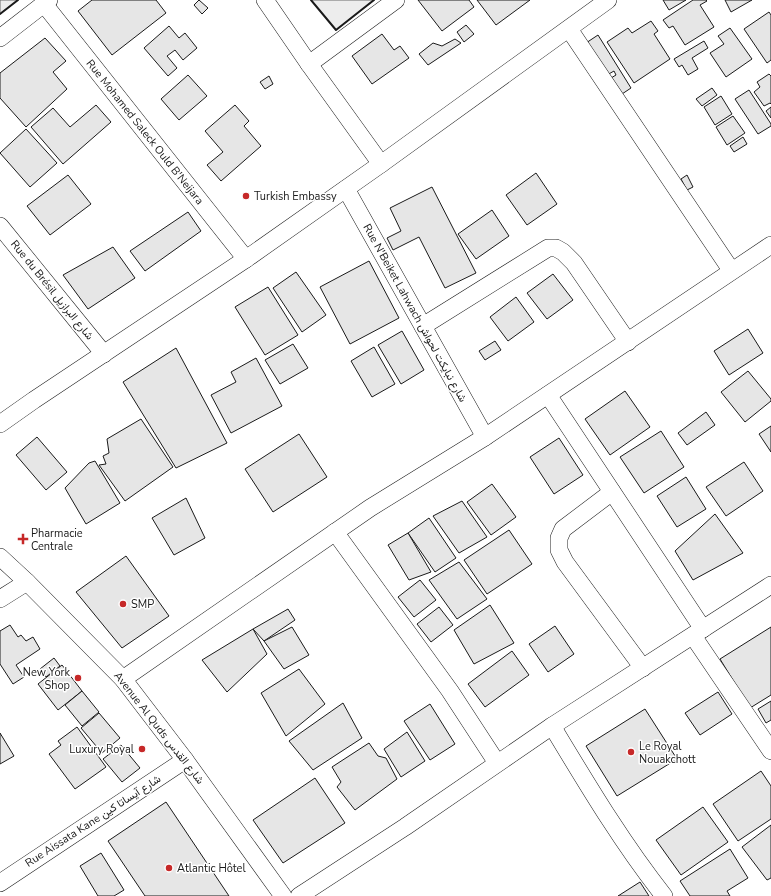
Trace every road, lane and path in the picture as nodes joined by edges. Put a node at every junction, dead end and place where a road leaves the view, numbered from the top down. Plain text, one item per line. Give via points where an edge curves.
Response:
1 (265, 0) edge
2 (396, 0) edge
3 (608, 0) edge
4 (47, 2) edge
5 (590, 5) edge
6 (569, 29) junction
7 (0, 38) edge
8 (309, 64) junction
9 (381, 164) junction
10 (346, 188) junction
11 (0, 226) edge
12 (769, 252) edge
13 (246, 259) junction
14 (731, 270) junction
15 (422, 326) junction
16 (628, 342) junction
17 (104, 354) junction
18 (548, 395) junction
19 (0, 424) edge
20 (485, 437) junction
21 (612, 492) junction
22 (335, 532) junction
23 (0, 557) edge
24 (27, 582) junction
25 (771, 585) edge
26 (0, 599) edge
27 (698, 632) junction
28 (643, 668) junction
29 (123, 679) junction
30 (552, 726) junction
31 (771, 751) edge
32 (185, 760) junction
33 (497, 763) junction
34 (0, 884) edge
35 (8, 896) edge
36 (283, 896) edge
37 (299, 896) edge
38 (664, 896) edge

1 - 8 street
2 - 8 street
3 - 5 street
4 - 7 street
4 - 13 street, Rue Mohamed Saleck Ould B'Neijara
5 - 6 street
6 - 9 street
6 - 14 street
8 - 9 street
9 - 10 street
10 - 13 street
10 - 15 street, Rue N'Beiket Lahwach شارع نبايكت لحواش
11 - 17 street, Rue du Brésil شارع البرازيل
12 - 14 street
13 - 17 street
14 - 16 street
15 - 16 street via 548,248 556,248 574,263
15 - 20 street, Rue N'Beiket Lahwach شارع نبايكت لحواش
16 - 18 street
17 - 19 street
18 - 20 street
18 - 21 street
20 - 22 street
21 - 27 street
21 - 28 street via 563,529 559,538 560,550 565,562
22 - 29 street
22 - 33 street via 450,691
23 - 24 street, Avenue Al Quds شارع القدس
24 - 26 street
24 - 29 street, Avenue Al Quds شارع القدس
25 - 27 street
27 - 28 street
27 - 31 street
28 - 30 street
29 - 32 street, Avenue Al Quds شارع القدس
30 - 33 street
30 - 38 street via 592,791
32 - 34 street, Rue Aissata Kane شارع آيساتا كين
32 - 36 street, Avenue Al Quds شارع القدس
33 - 37 street
34 - 35 street

